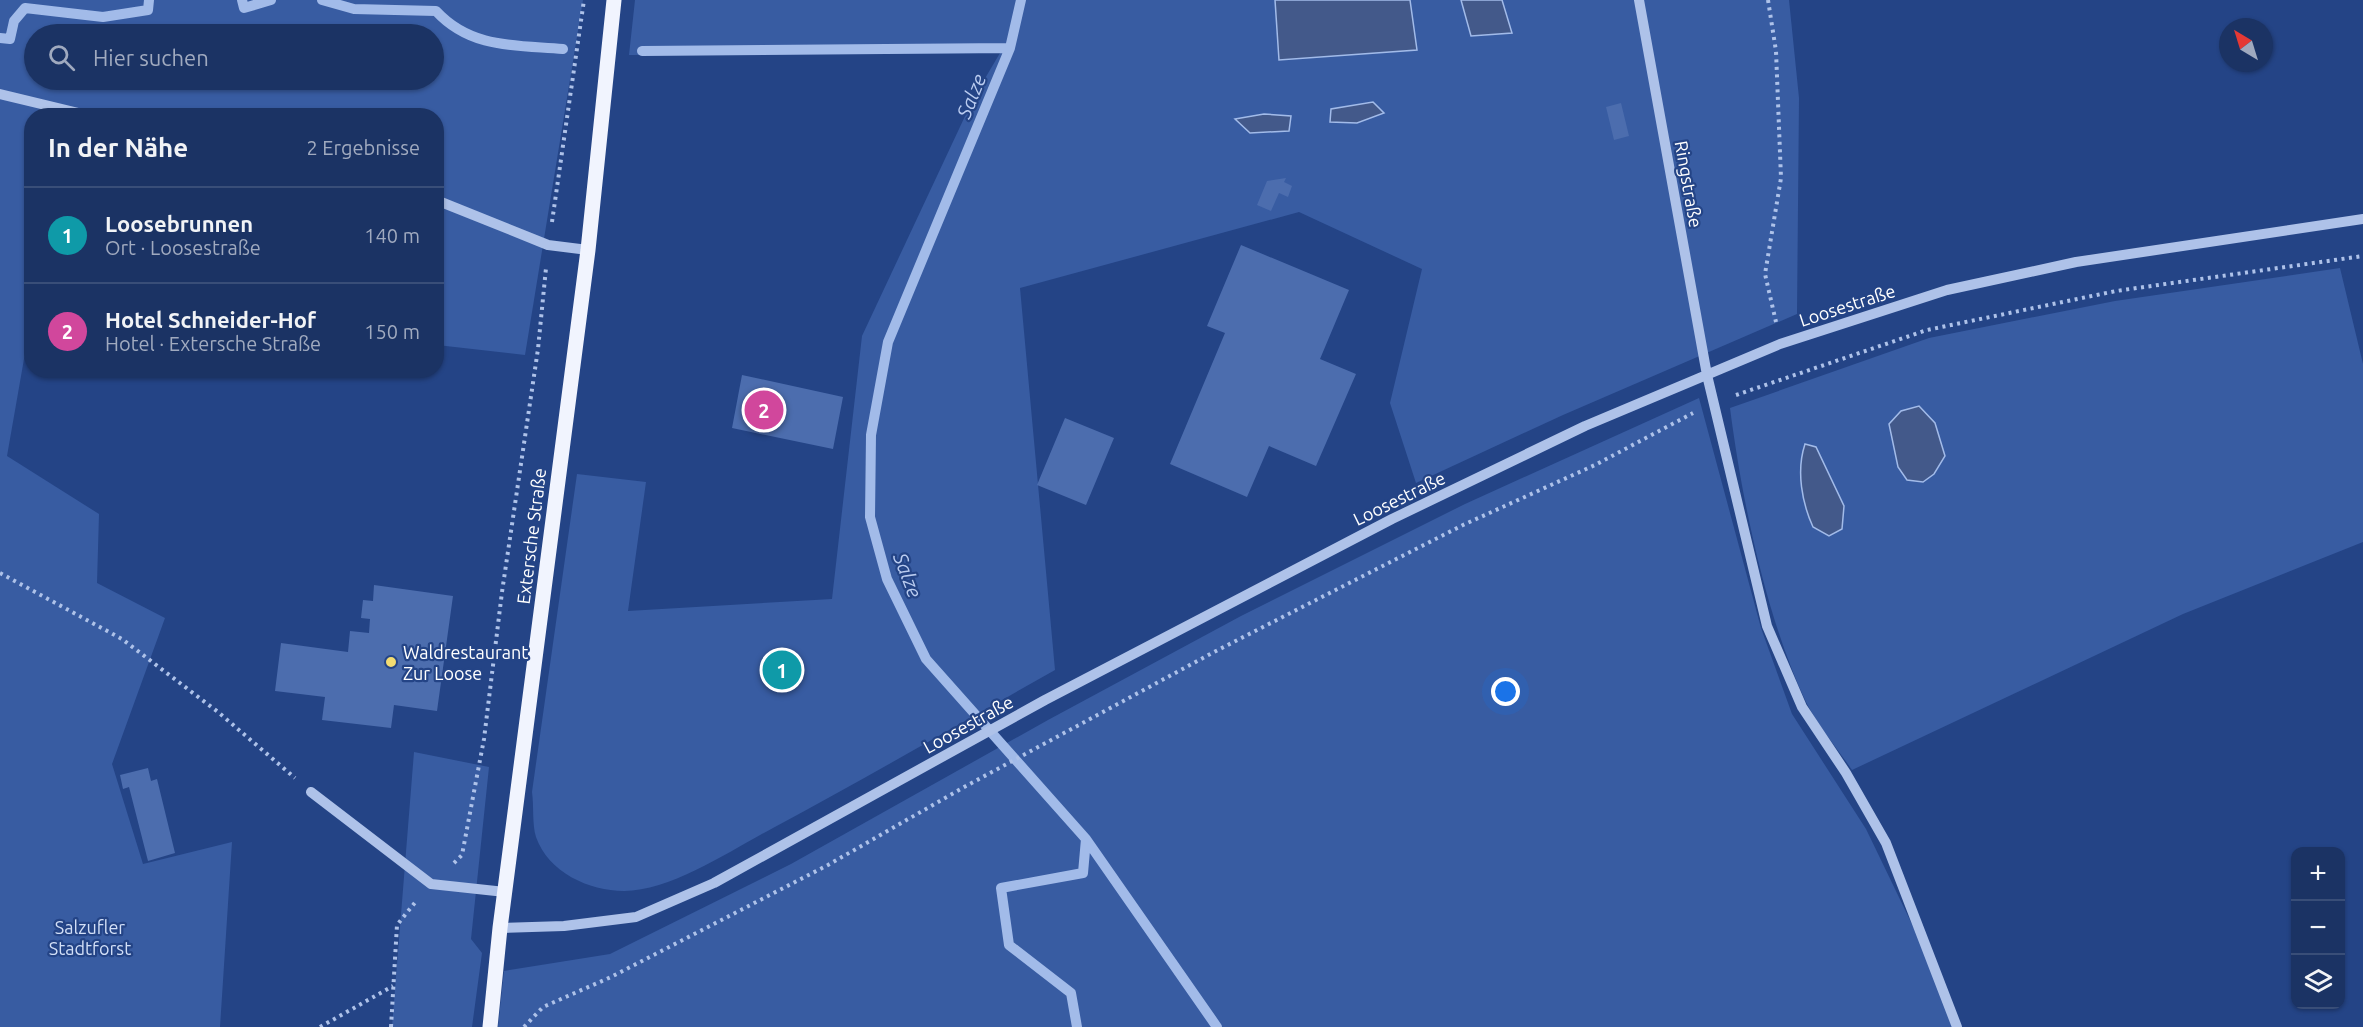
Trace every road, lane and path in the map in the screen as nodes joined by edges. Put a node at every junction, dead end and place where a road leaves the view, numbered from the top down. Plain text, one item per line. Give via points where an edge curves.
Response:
1 (584, 0) edge
2 (615, 0) edge
3 (1639, 0) edge
4 (1768, 0) edge
5 (0, 94) edge
6 (58, 108) edge
7 (444, 203) edge
8 (2363, 219) edge
9 (548, 245) junction
10 (588, 250) junction
11 (2363, 256) edge
12 (1780, 344) junction
13 (1707, 375) junction
14 (1713, 403) junction
15 (0, 573) edge
16 (311, 792) joint
17 (431, 884) junction
18 (505, 892) junction
19 (500, 928) junction
20 (393, 986) junction
21 (321, 1027) edge
22 (391, 1027) edge
23 (490, 1027) edge
24 (524, 1027) edge
25 (1957, 1027) edge

1 - 9 path
2 - 10 main road, Extersche Straße
3 - 13 street, Ringstraße
4 - 12 path via 1776,51 1781,178 1765,274
5 - 6 street
7 - 9 street
8 - 12 street, Loosestraße via 2033,271 1947,290
9 - 10 street
9 - 17 path via 538,350 484,739 462,855
10 - 18 main road, Extersche Straße
11 - 14 path via 2116,291 1927,330
12 - 13 street, Loosestraße
13 - 14 street, Ringstraße
13 - 19 street, Loosestraße via 1585,426 1403,514 1045,700 714,883 636,917 564,926
14 - 24 path via 1595,465 1463,525 1234,641 807,876 611,977 543,1007
14 - 25 street, Ringstraße via 1767,626 1802,707 1886,843
15 - 16 path via 122,639 218,712
16 - 17 street
17 - 18 street
17 - 20 path via 397,925
18 - 19 main road, Extersche Straße
19 - 23 main road, Extersche Straße
20 - 21 path
20 - 22 path

